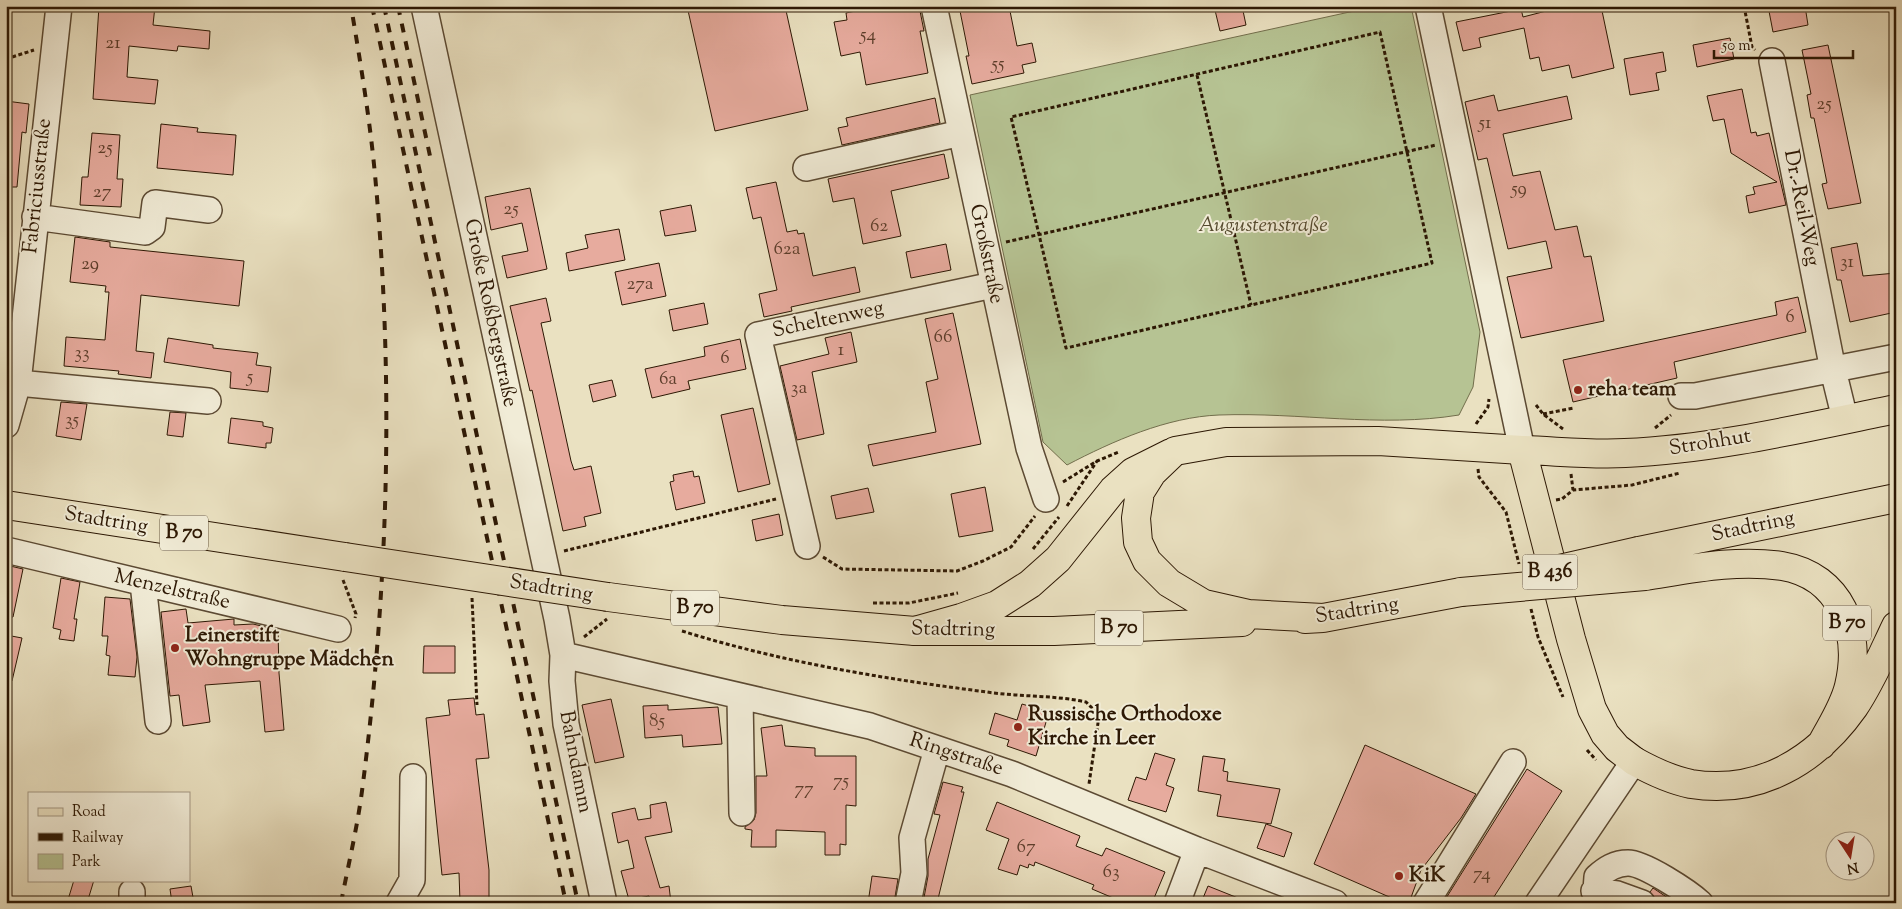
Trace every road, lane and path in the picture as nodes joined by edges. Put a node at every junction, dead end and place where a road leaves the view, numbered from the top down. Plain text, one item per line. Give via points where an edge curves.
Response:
1 (59, 6) edge
2 (424, 6) edge
3 (934, 6) edge
4 (1428, 6) edge
5 (1744, 6) edge
6 (53, 44) junction
7 (6, 59) edge
8 (1772, 61) joint
9 (1197, 75) junction
10 (961, 133) junction
11 (1456, 140) junction
12 (1407, 152) junction
13 (806, 168) dead end
14 (1225, 193) junction
15 (209, 210) dead end
16 (35, 217) junction
17 (1039, 235) junction
18 (985, 247) junction
19 (993, 285) junction
20 (1251, 305) junction
21 (1896, 357) edge
22 (1833, 370) junction
23 (18, 382) junction
24 (1688, 396) joint
25 (208, 401) dead end
26 (1488, 407) dead end
27 (1538, 408) dead end
28 (1574, 408) dead end
29 (1896, 409) edge
30 (1543, 414) junction
31 (1846, 419) junction
32 (6, 425) edge
33 (1472, 430) dead end
34 (1566, 431) dead end
35 (1648, 433) dead end
36 (1522, 450) junction
37 (1175, 451) junction
38 (1097, 461) dead end
39 (1479, 477) dead end
40 (1573, 490) dead end
41 (794, 495) junction
42 (1562, 498) dead end
43 (1896, 498) edge
44 (15, 507) edge
45 (1057, 508) junction
46 (1506, 512) dead end
47 (808, 546) joint
48 (6, 550) edge
49 (1028, 553) dead end
50 (544, 556) junction
51 (1642, 564) junction
52 (343, 568) junction
53 (143, 583) junction
54 (962, 593) dead end
55 (472, 596) dead end
56 (871, 603) dead end
57 (609, 607) junction
58 (1323, 618) junction
59 (557, 619) joint
60 (347, 622) joint
61 (1896, 626) edge
62 (678, 630) dead end
63 (915, 631) junction
64 (571, 648) junction
65 (740, 697) junction
66 (477, 705) dead end
67 (158, 721) dead end
68 (1821, 745) junction
69 (937, 749) junction
70 (1634, 761) junction
71 (1513, 762) dead end
72 (413, 777) dead end
73 (1083, 802) junction
74 (742, 813) dead end
75 (1196, 850) junction
76 (1595, 897) edge
77 (1540, 902) edge
78 (1639, 902) edge
79 (399, 903) edge
80 (604, 903) edge
81 (908, 903) edge
82 (1177, 903) edge
83 (1335, 903) edge
84 (1426, 903) edge
85 (1700, 903) edge

1 - 6 street, Fabriciusstraße
2 - 50 street, Große Roßbergstraße
3 - 10 street, Großstraße
4 - 11 street
5 - 8 path via 1752,48
6 - 7 path
6 - 16 street, Fabriciusstraße
8 - 22 street, Dr.-Reil-Weg
9 - 12 path via 1380,32
9 - 14 path
9 - 17 path via 1011,118
10 - 13 street
10 - 18 street, Großstraße
11 - 12 path
11 - 36 street
12 - 14 path
12 - 20 path via 1432,263
14 - 17 path
14 - 20 path
15 - 16 street via 156,203 152,227 145,232
16 - 23 street, Fabriciusstraße
17 - 18 path
17 - 20 path via 1066,348
18 - 19 street, Großstraße
19 - 41 street, Scheltenweg via 758,335
19 - 45 street, Großstraße via 1029,448
21 - 22 street
22 - 24 street
22 - 31 street, Dr.-Reil-Weg
23 - 25 street
23 - 32 street, Fabriciusstraße
24 - 35 path
26 - 33 path
27 - 30 path
28 - 30 path
29 - 31 main road, Strohhut / B 70
30 - 34 path
31 - 36 main road, Strohhut / B 70 via 1670,450 1623,453
36 - 37 main road, B 70 via 1378,441 1260,440
36 - 70 main road, B 70 via 1570,639 1592,709 1605,734
37 - 58 main road via 1152,473 1140,492 1136,518 1138,542 1147,562 1170,583 1204,604 1248,614
37 - 63 main road, B 70 via 1133,472 1114,490 1058,559 1030,584 996,605
38 - 45 path
39 - 46 path
40 - 42 path
41 - 47 street, Scheltenweg
41 - 50 path
43 - 51 main road, Stadtring
44 - 52 main road, Stadtring / B 70
45 - 47 path via 1011,547 957,570 842,569
45 - 49 path
48 - 53 street, Menzelstraße
50 - 59 street, Große Roßbergstraße
51 - 58 main road, Stadtring / B 70, bridge via 1461,592
51 - 68 main road, B 70 via 1782,566 1822,582 1845,612 1852,660 1849,686 1839,713
52 - 57 main road, Stadtring / B 70, bridge
52 - 60 path
53 - 60 street, Menzelstraße
53 - 67 street
54 - 56 path via 909,603
55 - 66 path
57 - 63 main road, Stadtring / B 70
57 - 64 path
58 - 63 main road, Stadtring / B 70 via 1054,631
59 - 64 street, Bahndamm
61 - 68 main road via 1855,706
62 - 73 path via 747,650 815,664 990,693 1086,702 1097,713 1098,723 1093,769
64 - 65 street, Ringstraße
64 - 80 street, Bahndamm via 562,682 566,724
65 - 69 street, Ringstraße via 870,726
65 - 74 street
68 - 70 main road, B 70 via 1788,770 1758,780 1726,785 1691,784
69 - 73 street, Ringstraße
69 - 81 street via 912,838 914,873
70 - 77 street
71 - 84 street
72 - 79 street via 412,880
73 - 75 street, Ringstraße
75 - 82 street
75 - 83 street, Ringstraße
76 - 78 street
76 - 85 street via 1597,878 1608,868 1630,863 1655,873

